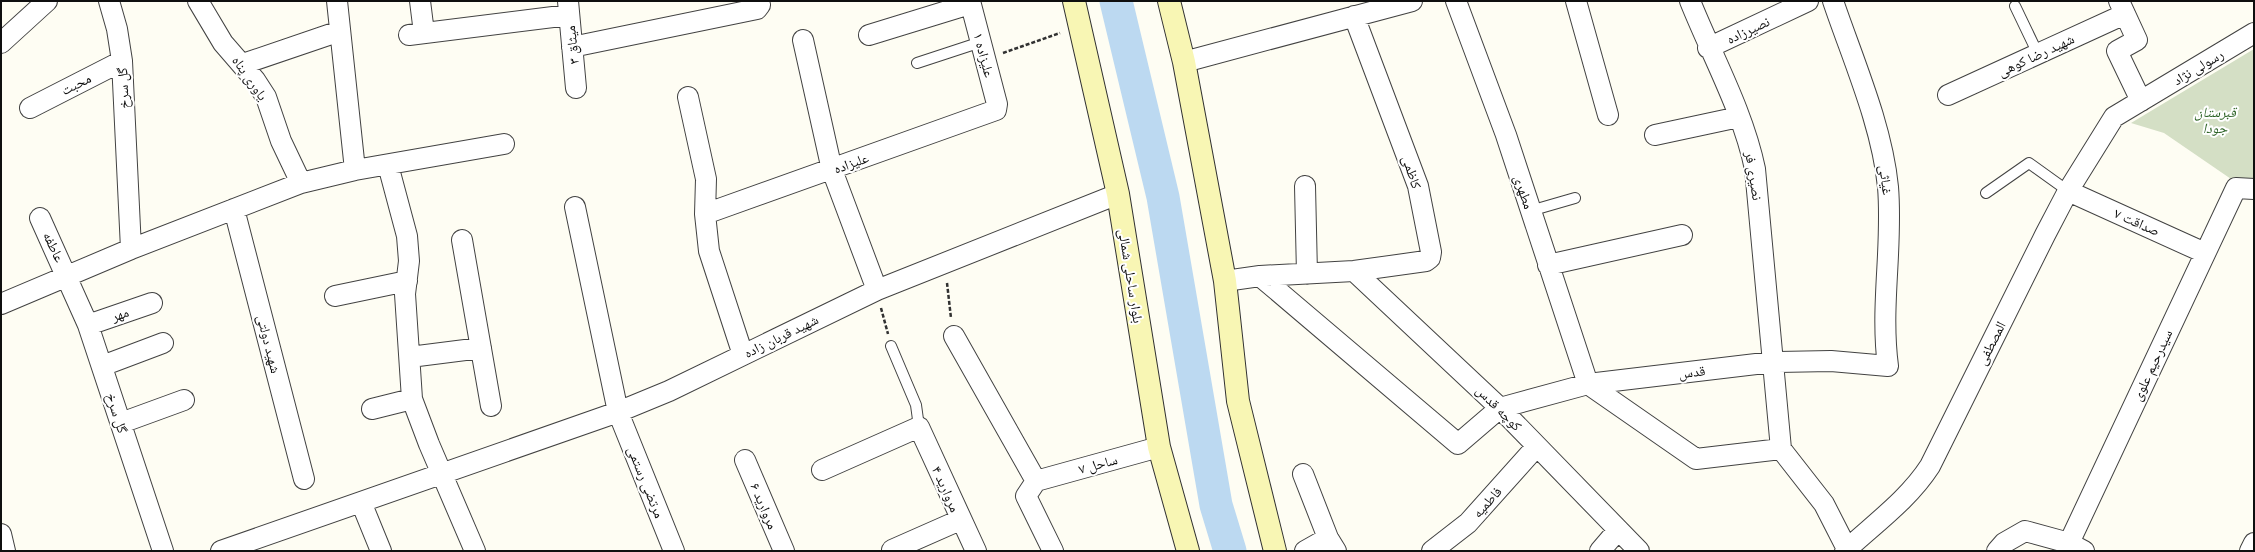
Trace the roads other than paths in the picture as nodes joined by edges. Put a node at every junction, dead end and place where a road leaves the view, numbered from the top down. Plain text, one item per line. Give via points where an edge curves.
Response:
1 (47, 1) edge
2 (109, 1) edge
3 (198, 1) edge
4 (336, 1) edge
5 (420, 1) edge
6 (1074, 1) edge
7 (1169, 1) edge
8 (1412, 1) edge
9 (1456, 1) edge
10 (1576, 1) edge
11 (1690, 1) edge
12 (1808, 1) edge
13 (1833, 1) edge
14 (970, 2) edge
15 (760, 5) dead end
16 (2015, 6) dead end
17 (569, 8) edge
18 (2122, 8) edge
19 (1354, 16) junction
20 (340, 31) junction
21 (2254, 33) edge
22 (869, 35) dead end
23 (803, 40) dead end
24 (1, 43) edge
25 (572, 47) junction
26 (1708, 48) junction
27 (983, 51) junction
28 (2038, 54) junction
29 (122, 60) junction
30 (1184, 62) junction
31 (917, 63) dead end
32 (243, 64) junction
33 (576, 88) dead end
34 (1948, 95) dead end
35 (688, 97) dead end
36 (2141, 101) junction
37 (30, 108) dead end
38 (996, 110) joint
39 (1608, 114) dead end
40 (1739, 117) junction
41 (2114, 117) joint
42 (1655, 135) dead end
43 (504, 144) dead end
44 (388, 165) junction
45 (355, 170) junction
46 (832, 170) junction
47 (301, 183) junction
48 (1305, 186) dead end
49 (2245, 188) edge
50 (2068, 191) junction
51 (1986, 193) dead end
52 (1118, 194) junction
53 (1575, 198) dead end
54 (575, 207) dead end
55 (234, 209) junction
56 (1530, 211) junction
57 (705, 214) junction
58 (40, 218) dead end
59 (1682, 235) dead end
60 (462, 240) dead end
61 (131, 249) junction
62 (2205, 253) junction
63 (1548, 265) junction
64 (1354, 271) junction
65 (1307, 274) junction
66 (67, 276) junction
67 (1260, 276) junction
68 (407, 281) junction
69 (1225, 281) junction
70 (877, 290) junction
71 (335, 296) dead end
72 (152, 303) dead end
73 (1, 304) edge
74 (88, 325) junction
75 (954, 336) road end
76 (163, 343) dead end
77 (891, 346) road end
78 (481, 348) junction
79 (743, 355) junction
80 (410, 356) junction
81 (1773, 362) junction
82 (102, 366) junction
83 (1888, 366) joint
84 (1588, 384) junction
85 (412, 399) junction
86 (184, 400) dead end
87 (491, 406) dead end
88 (1500, 408) junction
89 (372, 409) dead end
90 (618, 412) junction
91 (121, 423) junction
92 (919, 427) junction
93 (1159, 447) junction
94 (1536, 447) junction
95 (1781, 448) junction
96 (745, 460) dead end
97 (822, 470) dead end
98 (442, 472) junction
99 (1303, 474) dead end
100 (304, 479) dead end
101 (1036, 481) junction
102 (361, 502) junction
103 (960, 520) junction
104 (1618, 530) junction
105 (1, 534) edge
106 (2254, 543) edge
107 (1332, 545) edge
108 (250, 547) edge
109 (2076, 547) edge
110 (892, 550) edge
111 (1846, 550) edge
112 (6, 551) edge
113 (163, 551) edge
114 (221, 551) edge
115 (381, 551) edge
116 (475, 551) edge
117 (674, 551) edge
118 (784, 551) edge
119 (976, 551) edge
120 (1053, 551) edge
121 (1188, 551) edge
122 (1275, 551) edge
123 (1305, 551) edge
124 (1432, 551) edge
125 (1600, 551) edge
126 (1639, 551) edge
127 (1996, 551) edge
128 (2250, 551) edge

1 - 24 street
2 - 29 street, گل سرخ
3 - 32 street, یاوری پناه via 223,43
4 - 20 street
5 - 17 street via 416,34
6 - 52 main road, بلوار ساحلی شمالی
7 - 30 main road
8 - 19 street
9 - 56 street, مطهری via 1503,128
10 - 39 street
11 - 26 street, نصیری فر
12 - 26 street, نصیرزاده
13 - 83 street, غیاثی via 1871,114 1885,166 1890,220 1884,327
14 - 22 street
14 - 27 street, علیزاده ۱
15 - 25 street via 757,9
16 - 28 lane
17 - 25 street, میثاق ۳
18 - 28 street, شهید رضا کوهی
18 - 36 street via 2137,40 2117,51
19 - 30 street
19 - 64 street, کاظمی via 1418,186 1431,252 1430,258 1426,261
20 - 32 street
20 - 45 street
21 - 36 street, رسولی نژاد
23 - 46 street
25 - 33 street, میثاق ۳
26 - 40 street, نصیری فر
27 - 31 lane
27 - 38 street, علیزاده ۱ via 997,104
28 - 34 street, شهید رضا کوهی
29 - 37 street, محبت
29 - 61 street, گل سرخ
30 - 69 main road
32 - 47 street, یاوری پناه via 266,97 281,141
35 - 57 street via 706,179
36 - 41 street, رسولی نژاد
38 - 46 street, علیزاده
40 - 42 street
40 - 81 street, نصیری فر via 1756,169
41 - 50 street, المصطفی
43 - 44 street
44 - 45 street
44 - 68 street via 406,236 409,261
45 - 47 street
46 - 57 street, علیزاده
46 - 70 street
47 - 55 street
48 - 65 street
49 - 62 street, سیدرحیم علوی
50 - 51 lane via 2029,163
50 - 62 street, صداقت ۷
50 - 111 street, المصطفی via 1930,466 1901,501
52 - 70 street, شهید قربان زاده
52 - 93 main road, بلوار ساحلی شمالی
53 - 56 lane
54 - 90 street, مرتضی رستمی
55 - 61 street
55 - 100 street, شهید دولتی
56 - 63 street, مطهری
57 - 79 street via 709,251
58 - 66 street, عاطفه
59 - 63 street
60 - 78 street
61 - 66 street
62 - 109 street, سیدرحیم علوی
63 - 84 street, مطهری
64 - 65 street
64 - 88 street, کوچه قدس
65 - 67 street
66 - 73 street
66 - 74 street, گل سرخ
67 - 69 street
67 - 88 street via 1458,444
68 - 71 street
68 - 80 street via 405,294
69 - 122 main road via 1238,401
70 - 79 street, شهید قربان زاده
72 - 74 street, مهر
74 - 82 street, گل سرخ
75 - 101 street
76 - 82 street
77 - 92 lane via 916,405
78 - 80 street
78 - 87 street
79 - 90 street, شهید قربان زاده via 669,391
80 - 85 street
81 - 83 street, قدس via 1831,360
81 - 84 street, قدس
81 - 95 street, نصیری فر
82 - 91 street, گل سرخ
84 - 88 street, قدس
84 - 95 street via 1696,459
85 - 89 street
85 - 98 street
86 - 91 street
88 - 94 street, کوچه قدس
90 - 98 street, شهید قربان زاده
90 - 117 street, مرتضی رستمی
91 - 113 street, گل سرخ
92 - 97 street
92 - 103 street, مروارید ۴
93 - 101 street, ساحل ۷
93 - 121 main road, بلوار ساحلی شمالی
94 - 104 street, کوچه قدس
94 - 124 street, فاطمیه via 1468,523
95 - 111 street via 1824,504
96 - 118 street, مروارید ۶
98 - 102 street, شهید قربان زاده
98 - 116 street
99 - 107 street
101 - 120 street via 1026,496
102 - 108 street, شهید قربان زاده
102 - 115 street
103 - 110 street
103 - 119 street, مروارید ۴
104 - 125 street
104 - 126 street, کوچه قدس
105 - 112 street
106 - 128 street
107 - 123 street
108 - 114 street, شهید قربان زاده
109 - 127 street via 2025,531 2004,543

